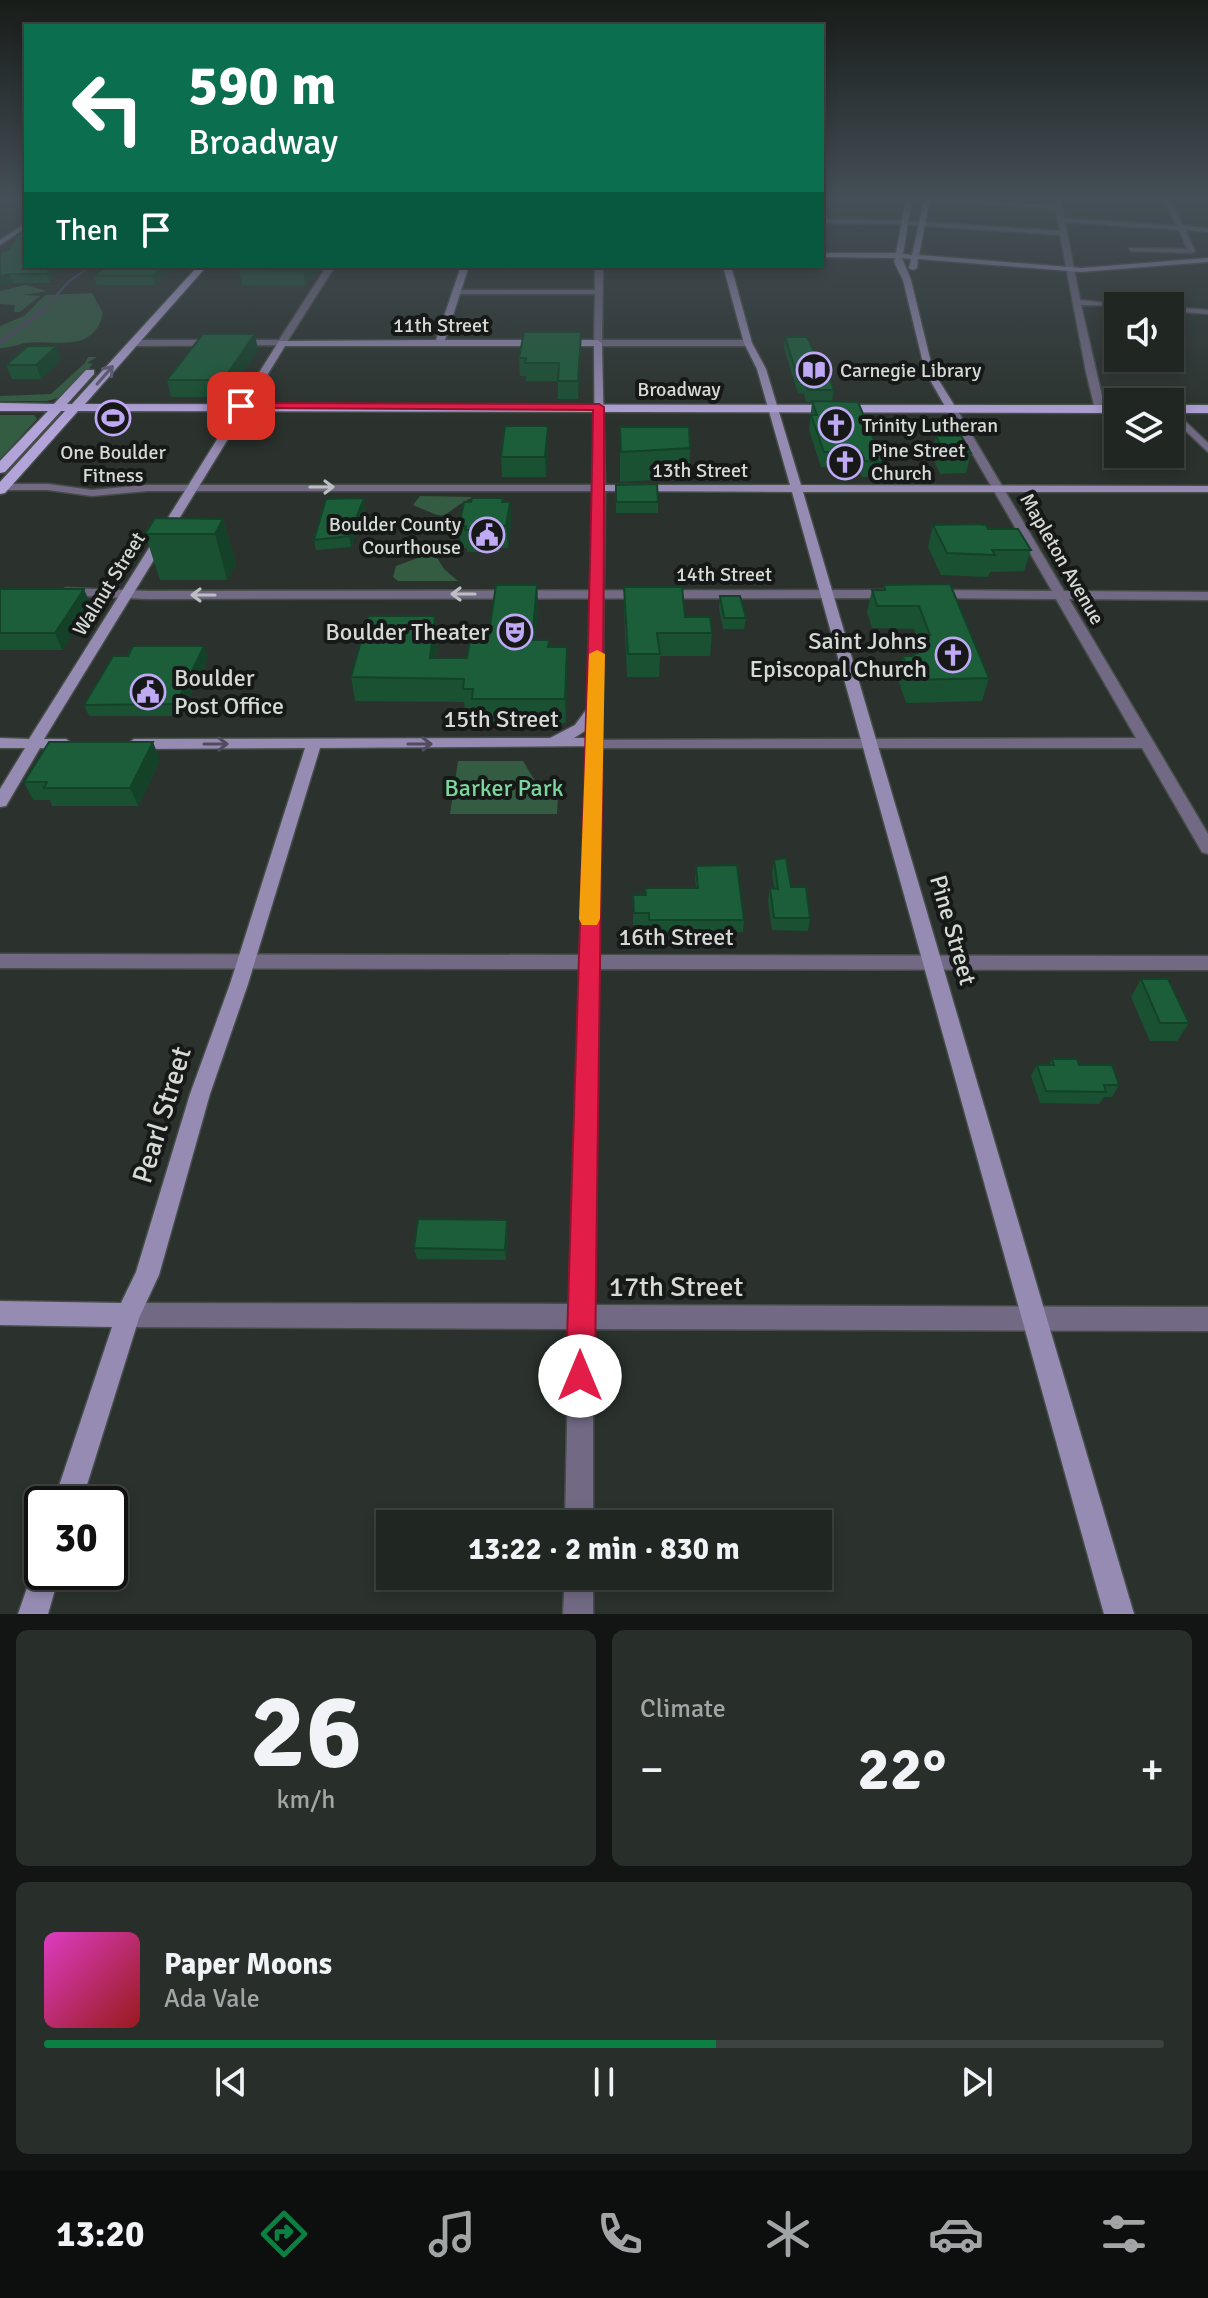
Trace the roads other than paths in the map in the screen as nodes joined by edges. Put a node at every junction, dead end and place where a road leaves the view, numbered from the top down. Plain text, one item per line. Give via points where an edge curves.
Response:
1 (183, 274) edge
2 (195, 274) edge
3 (326, 274) edge
4 (462, 274) edge
5 (598, 274) edge
6 (729, 274) edge
7 (905, 274) edge
8 (909, 274) edge
9 (1072, 274) edge
10 (907, 280) junction
11 (456, 292) junction
12 (597, 292) junction
13 (1077, 302) junction
14 (1104, 304) edge
15 (1184, 310) edge
16 (1208, 312) edge
17 (440, 342) junction
18 (133, 343) junction
19 (282, 343) junction
20 (303, 343) junction
21 (559, 343) junction
22 (598, 343) junction
23 (748, 343) junction
24 (275, 353) junction
25 (598, 355) junction
26 (241, 406) junction
27 (0, 407) edge
28 (57, 407) junction
29 (77, 407) junction
30 (599, 407) junction
31 (771, 407) junction
32 (951, 408) junction
33 (1100, 409) junction
34 (1104, 409) edge
35 (1208, 409) edge
36 (1184, 410) edge
37 (1184, 424) edge
38 (1208, 449) edge
39 (0, 469) edge
40 (192, 487) junction
41 (1, 488) edge
42 (599, 488) junction
43 (997, 488) junction
44 (796, 489) junction
45 (1208, 489) edge
46 (48, 591) edge
47 (127, 594) junction
48 (597, 594) junction
49 (897, 594) edge
50 (913, 594) edge
51 (1060, 594) junction
52 (827, 595) junction
53 (1208, 596) edge
54 (597, 701) junction
55 (58, 704) junction
56 (0, 743) edge
57 (34, 743) junction
58 (314, 743) junction
59 (540, 743) junction
60 (595, 743) junction
61 (1147, 743) junction
62 (117, 744) edge
63 (869, 744) junction
64 (0, 802) edge
65 (1208, 848) edge
66 (0, 961) edge
67 (588, 961) junction
68 (243, 962) junction
69 (933, 962) junction
70 (1208, 963) edge
71 (0, 1313) edge
72 (128, 1315) junction
73 (581, 1316) junction
74 (1033, 1318) junction
75 (1208, 1319) edge
76 (73, 1486) edge
77 (579, 1510) edge
78 (40, 1590) edge
79 (579, 1590) edge
80 (33, 1614) edge
81 (578, 1614) edge
82 (1119, 1614) edge

1 - 28 main road
2 - 18 main road
3 - 19 street, Walnut Street
4 - 11 street
5 - 12 street
6 - 23 street, Pine Street
7 - 10 street, Mapleton Avenue
8 - 10 street
9 - 13 street
10 - 32 street, Mapleton Avenue via 929,371
11 - 12 street
11 - 17 street
12 - 22 street
13 - 14 street
13 - 33 street
15 - 16 street
17 - 20 street, 11th Street
17 - 21 street, 11th Street
18 - 19 street, 11th Street
29 -> 18 main road
19 - 20 street, 11th Street
19 - 24 street, Walnut Street
20 - 24 street
21 - 22 street, 11th Street
21 - 25 street via 586,347
22 - 23 street, 11th Street
22 - 25 street
23 - 31 street, Pine Street
24 - 26 street, Walnut Street
25 - 30 street
26 - 29 main road, Broadway
26 - 30 main road, Broadway
26 - 40 street, Walnut Street
27 - 28 main road, Broadway
28 - 29 main road, Broadway
28 - 39 main road
29 - 41 main road
30 - 31 main road, Broadway
30 - 42 street
31 - 32 main road, Broadway
31 - 44 street, Pine Street
32 - 33 main road, Broadway
32 - 43 street, Mapleton Avenue
33 - 34 main road, Broadway
35 - 36 main road
37 - 38 street
40 - 41 street, 13th Street via 88,493
40 -> 42 street, 13th Street
40 - 47 street, Walnut Street
42 - 44 street, 13th Street
42 - 48 street
43 - 44 street, 13th Street
43 - 45 street, 13th Street
43 - 51 street, Mapleton Avenue
44 - 52 street, Pine Street
46 - 47 street, 14th Street
48 -> 47 street, 14th Street
47 - 55 street, Walnut Street
48 - 52 street, 14th Street
48 - 54 street
49 - 52 street, 14th Street
50 - 51 street
51 - 53 street
51 - 61 street, Mapleton Avenue
52 - 63 street, Pine Street
54 - 59 street via 580,730
54 - 60 street
55 - 57 street, Walnut Street
55 - 57 street via 57,728 77,742
56 - 57 street
57 - 64 street, Walnut Street
58 -> 59 street, 15th Street
62 -> 58 street, 15th Street
58 - 68 street, Pearl Street
59 - 60 street, 15th Street
60 - 63 street, 15th Street
60 - 67 street
61 - 63 street, 15th Street
61 - 65 street, Mapleton Avenue
63 - 69 street, Pine Street
66 - 68 street, 16th Street
67 - 68 street, 16th Street
67 - 69 street, 16th Street
67 - 73 street
68 - 72 street, Pearl Street via 147,1275
69 - 70 street, 16th Street
69 - 74 street, Pine Street
71 - 72 street, 17th Street
72 - 73 street, 17th Street
72 - 76 street, Pearl Street
73 - 74 street, 17th Street
73 - 77 street
74 - 75 street, 17th Street
74 - 82 street, Pine Street
78 - 80 street
79 - 81 street

